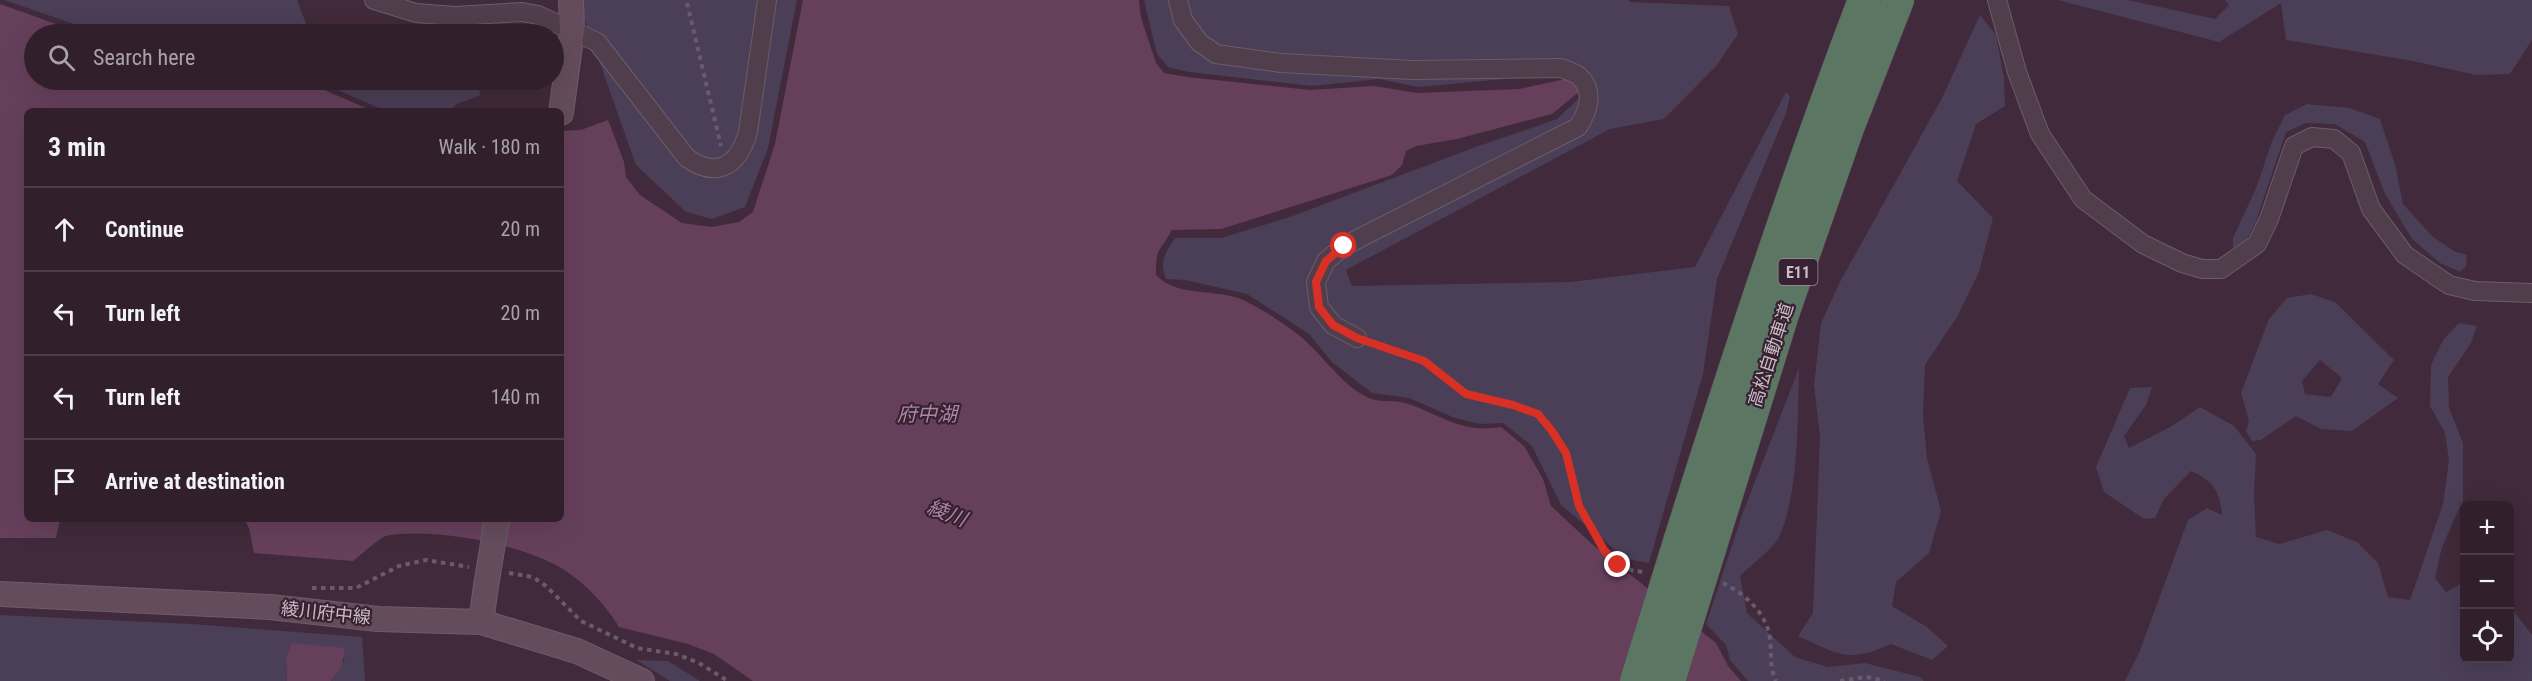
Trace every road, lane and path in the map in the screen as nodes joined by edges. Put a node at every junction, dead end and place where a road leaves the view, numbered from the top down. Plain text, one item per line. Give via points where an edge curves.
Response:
1 (374, 0) edge
2 (571, 0) edge
3 (767, 0) edge
4 (1178, 0) edge
5 (1864, 0) edge
6 (1898, 0) edge
7 (1997, 0) edge
8 (687, 3) dead end
9 (557, 24) edge
10 (564, 27) edge
11 (572, 31) junction
12 (562, 108) edge
13 (726, 165) junction
14 (2532, 293) edge
15 (1357, 338) joint
16 (497, 522) edge
17 (1647, 572) dead end
18 (488, 575) junction
19 (1716, 580) dead end
20 (356, 588) dead end
21 (0, 594) edge
22 (481, 621) junction
23 (642, 681) edge
24 (728, 681) edge
25 (1636, 681) edge
26 (1669, 681) edge
27 (1776, 681) edge
28 (1840, 681) edge
29 (1885, 681) edge

1 - 9 street via 416,13 455,16 522,12
2 - 11 main road
3 - 13 street via 748,132 736,160
4 - 15 street via 1183,20 1199,42 1216,54 1281,63 1412,70 1561,68 1580,77 1588,94 1588,112 1578,127 1344,246 1326,261 1316,282 1319,307 1333,325
5 - 25 highway, 高松自動車道 / E11, bridge via 1757,295
6 - 26 highway, 高松自動車道 / E11, bridge via 1783,314
7 - 14 street via 2040,134 2083,199 2143,244 2181,263 2221,269 2257,244 2294,146 2312,137 2334,140 2351,153 2371,209 2405,255 2449,285 2475,291
8 - 13 path
10 - 11 street
11 - 12 main road
11 - 13 street via 597,42 687,158 700,167
15 - 17 path via 1424,361 1466,394 1538,414 1566,453 1579,506 1604,550 1618,565 1634,572
16 - 18 main road, bridge
18 - 20 path via 426,560 399,566
18 - 22 main road
18 - 24 path via 533,578 590,626 638,648 676,654 699,663
19 - 27 path via 1740,592 1759,610 1770,637 1770,668
21 - 22 main road, 綾川府中線 via 270,607 378,619
22 - 23 main road, 綾川府中線 via 577,651
28 - 29 path via 1866,677

